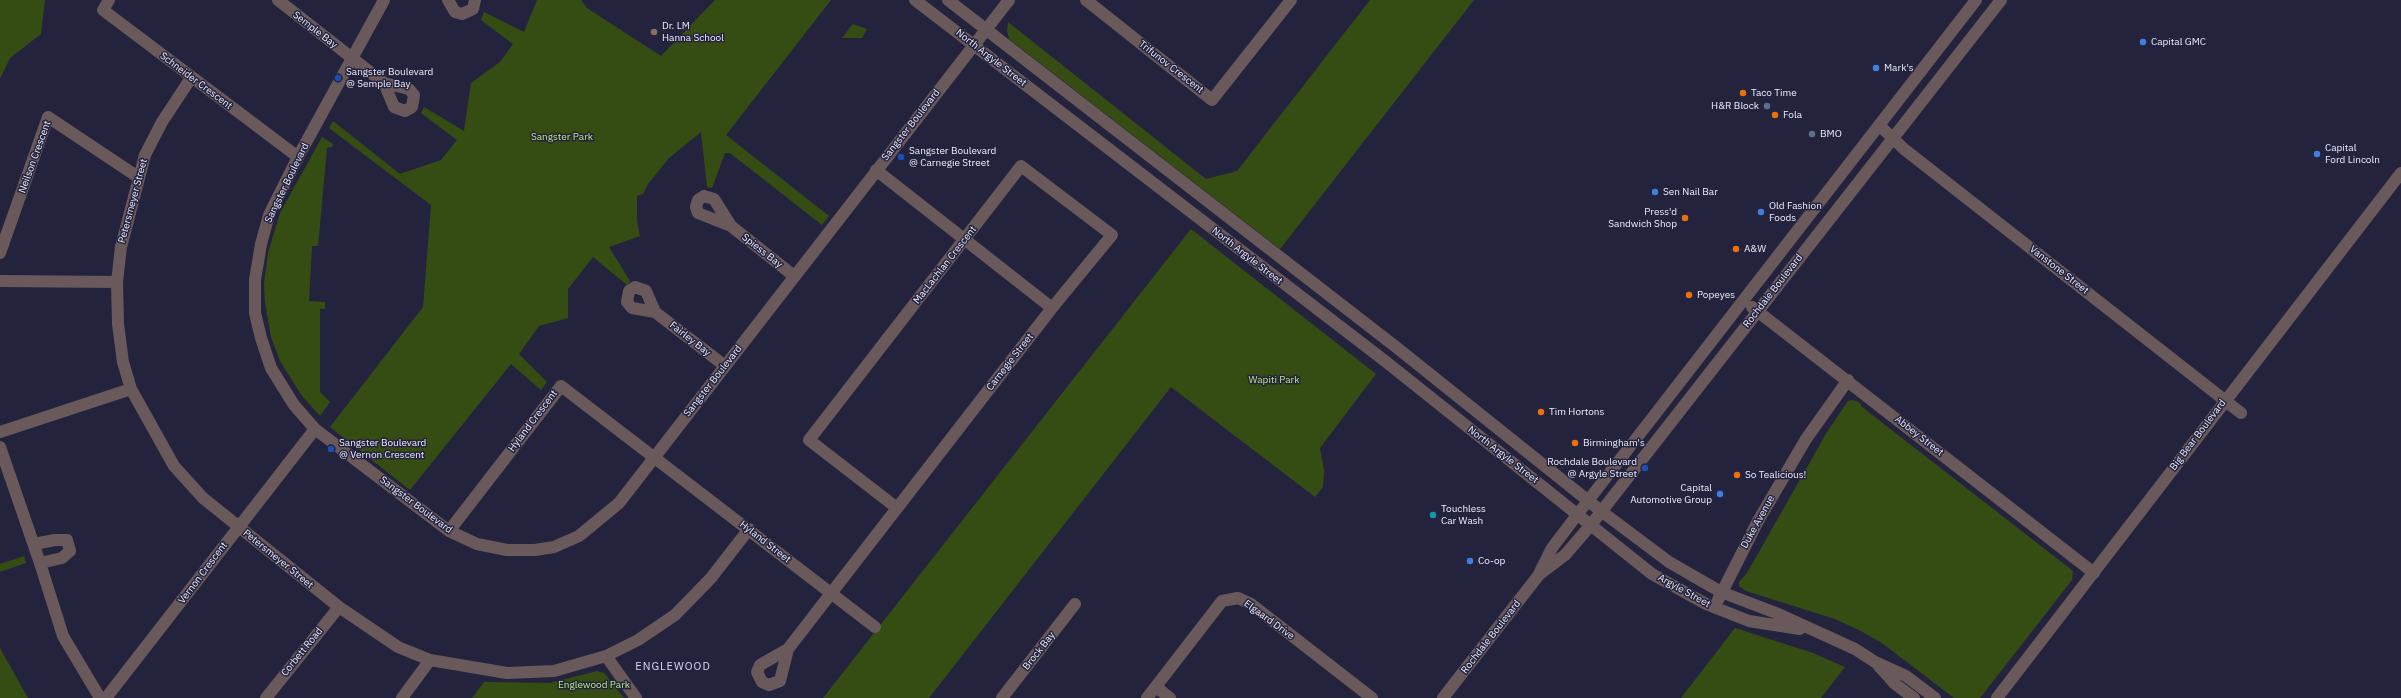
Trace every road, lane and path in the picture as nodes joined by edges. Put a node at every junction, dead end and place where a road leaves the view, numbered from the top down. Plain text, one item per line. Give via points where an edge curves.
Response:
1 (110, 0) edge
2 (276, 0) edge
3 (384, 0) edge
4 (448, 0) edge
5 (475, 0) edge
6 (915, 0) edge
7 (948, 0) edge
8 (1009, 0) edge
9 (1086, 0) edge
10 (1291, 0) edge
11 (1976, 0) edge
12 (2001, 0) edge
13 (986, 28) junction
14 (974, 45) junction
15 (352, 58) junction
16 (192, 78) junction
17 (384, 83) dead end
18 (1879, 125) junction
19 (1893, 137) junction
20 (298, 157) junction
21 (876, 170) junction
22 (2401, 173) edge
23 (138, 177) junction
24 (730, 226) dead end
25 (964, 241) junction
26 (0, 253) edge
27 (794, 276) junction
28 (0, 281) edge
29 (117, 282) junction
30 (1744, 300) junction
31 (1052, 308) junction
32 (1758, 311) junction
33 (655, 312) dead end
34 (725, 366) junction
35 (1848, 380) junction
36 (131, 389) junction
37 (2224, 401) junction
38 (2241, 413) dead end
39 (315, 429) junction
40 (0, 432) edge
41 (0, 447) edge
42 (654, 458) junction
43 (1588, 500) junction
44 (897, 508) junction
45 (1601, 511) junction
46 (1577, 515) junction
47 (238, 526) junction
48 (1590, 526) junction
49 (749, 529) junction
50 (449, 531) junction
51 (34, 544) junction
52 (40, 564) junction
53 (2094, 573) junction
54 (1538, 576) junction
55 (1721, 592) junction
56 (831, 594) junction
57 (1076, 604) dead end
58 (338, 607) junction
59 (1714, 608) junction
60 (875, 627) dead end
61 (1809, 630) junction
62 (788, 649) dead end
63 (606, 656) junction
64 (430, 660) junction
65 (1875, 662) junction
66 (1156, 686) junction
67 (100, 698) edge
68 (106, 698) edge
69 (266, 698) edge
70 (402, 698) edge
71 (636, 698) edge
72 (1002, 698) edge
73 (1147, 698) edge
74 (1170, 698) edge
75 (1372, 698) edge
76 (1443, 698) edge
77 (1914, 698) edge
78 (1935, 698) edge
79 (1996, 698) edge

1 - 16 street, Schneider Crescent via 103,10
2 - 15 street, Semple Bay
3 - 15 street, Sangster Boulevard
4 - 5 street via 452,9 462,14 473,9
6 - 14 street, North Argyle Street
7 - 13 street, North Argyle Street
8 - 13 street, Sangster Boulevard
9 - 10 street, Trifunov Crescent via 1212,100
11 - 18 street, Rochdale Boulevard
12 - 19 street, Rochdale Boulevard
13 - 14 street, Sangster Boulevard
13 - 43 street, North Argyle Street via 1474,407
14 - 21 street, Sangster Boulevard
14 - 46 street, North Argyle Street via 1381,359
15 - 17 street, Semple Bay
15 - 20 street, Sangster Boulevard
16 - 20 street, Schneider Crescent
16 - 23 street, Petersmeyer Street via 162,122
18 - 19 street, Vanstone Street
18 - 30 street, Rochdale Boulevard
19 - 32 street, Rochdale Boulevard
19 - 37 street, Vanstone Street via 1904,149
20 - 39 street, Sangster Boulevard via 270,215 261,244 255,280 255,313 271,368 294,405
21 - 25 street
21 - 27 street, Sangster Boulevard
22 - 37 street, Big Bear Boulevard
23 - 26 street, Neilson Crescent via 48,117
23 - 29 street, Petersmeyer Street via 121,246
24 - 27 street, Spiess Bay
25 - 31 street
25 - 31 street, MacLachlan Crescent via 1021,166 1112,235
25 - 44 street, MacLachlan Crescent via 809,440
27 - 34 street, Sangster Boulevard
28 - 29 street
29 - 36 street, Petersmeyer Street via 118,324 123,362
30 - 32 street, Abbey Street
30 - 43 street, Rochdale Boulevard
31 - 44 street, Carnegie Street
32 - 35 street, Abbey Street
32 - 45 street, Rochdale Boulevard
33 - 34 street, Fairley Bay
34 - 42 street, Sangster Boulevard
35 - 53 street, Abbey Street
35 - 55 street, Duke Avenue via 1806,439 1758,521
36 - 40 street
36 - 47 street, Petersmeyer Street via 174,466 203,498
37 - 38 street, Vanstone Street
37 - 53 street, Big Bear Boulevard
39 - 47 street, Vernon Crescent
39 - 50 street, Sangster Boulevard
41 - 51 street
42 - 49 street, Hyland Street
42 - 50 street, Sangster Boulevard via 619,503 602,519 579,536 554,547 507,550 477,544
42 - 50 street, Hyland Crescent via 560,386
43 - 45 street, Argyle Street
43 - 46 street, Rochdale Boulevard
44 - 56 street, Carnegie Street
45 - 48 street, Rochdale Boulevard
45 - 55 street, Argyle Street via 1669,562
46 - 48 street, Argyle Street
46 - 54 street, Rochdale Boulevard via 1552,548
47 - 58 street, Petersmeyer Street
47 - 68 street, Vernon Crescent
48 - 54 street, Rochdale Boulevard via 1565,555
48 - 59 street, Argyle Street via 1652,574
49 - 56 street, Hyland Street
49 - 63 street, Petersmeyer Street via 711,578 675,614 638,640
51 - 52 street
51 - 52 street via 67,540 70,551 62,558
52 - 67 street via 62,636
53 - 79 street, Big Bear Boulevard
54 - 76 street, Rochdale Boulevard
55 - 59 street, Duke Avenue
55 - 61 street, Argyle Street
56 - 60 street, Hyland Street
56 - 62 street, Carnegie Street
57 - 72 street, Brock Bay
58 - 64 street, Petersmeyer Street via 398,647
58 - 69 street, Corbett Road
59 - 61 street, Argyle Street via 1749,621
61 - 65 street, Argyle Street via 1832,637
63 - 64 street, Petersmeyer Street via 554,671 507,674
63 - 71 street
64 - 70 street
65 - 77 street, Argyle Street via 1895,684
65 - 78 street, Argyle Street via 1906,676
66 - 73 street, Elgaard Drive
66 - 74 street
66 - 75 street, Elgaard Drive via 1222,601 1238,598 1251,604

